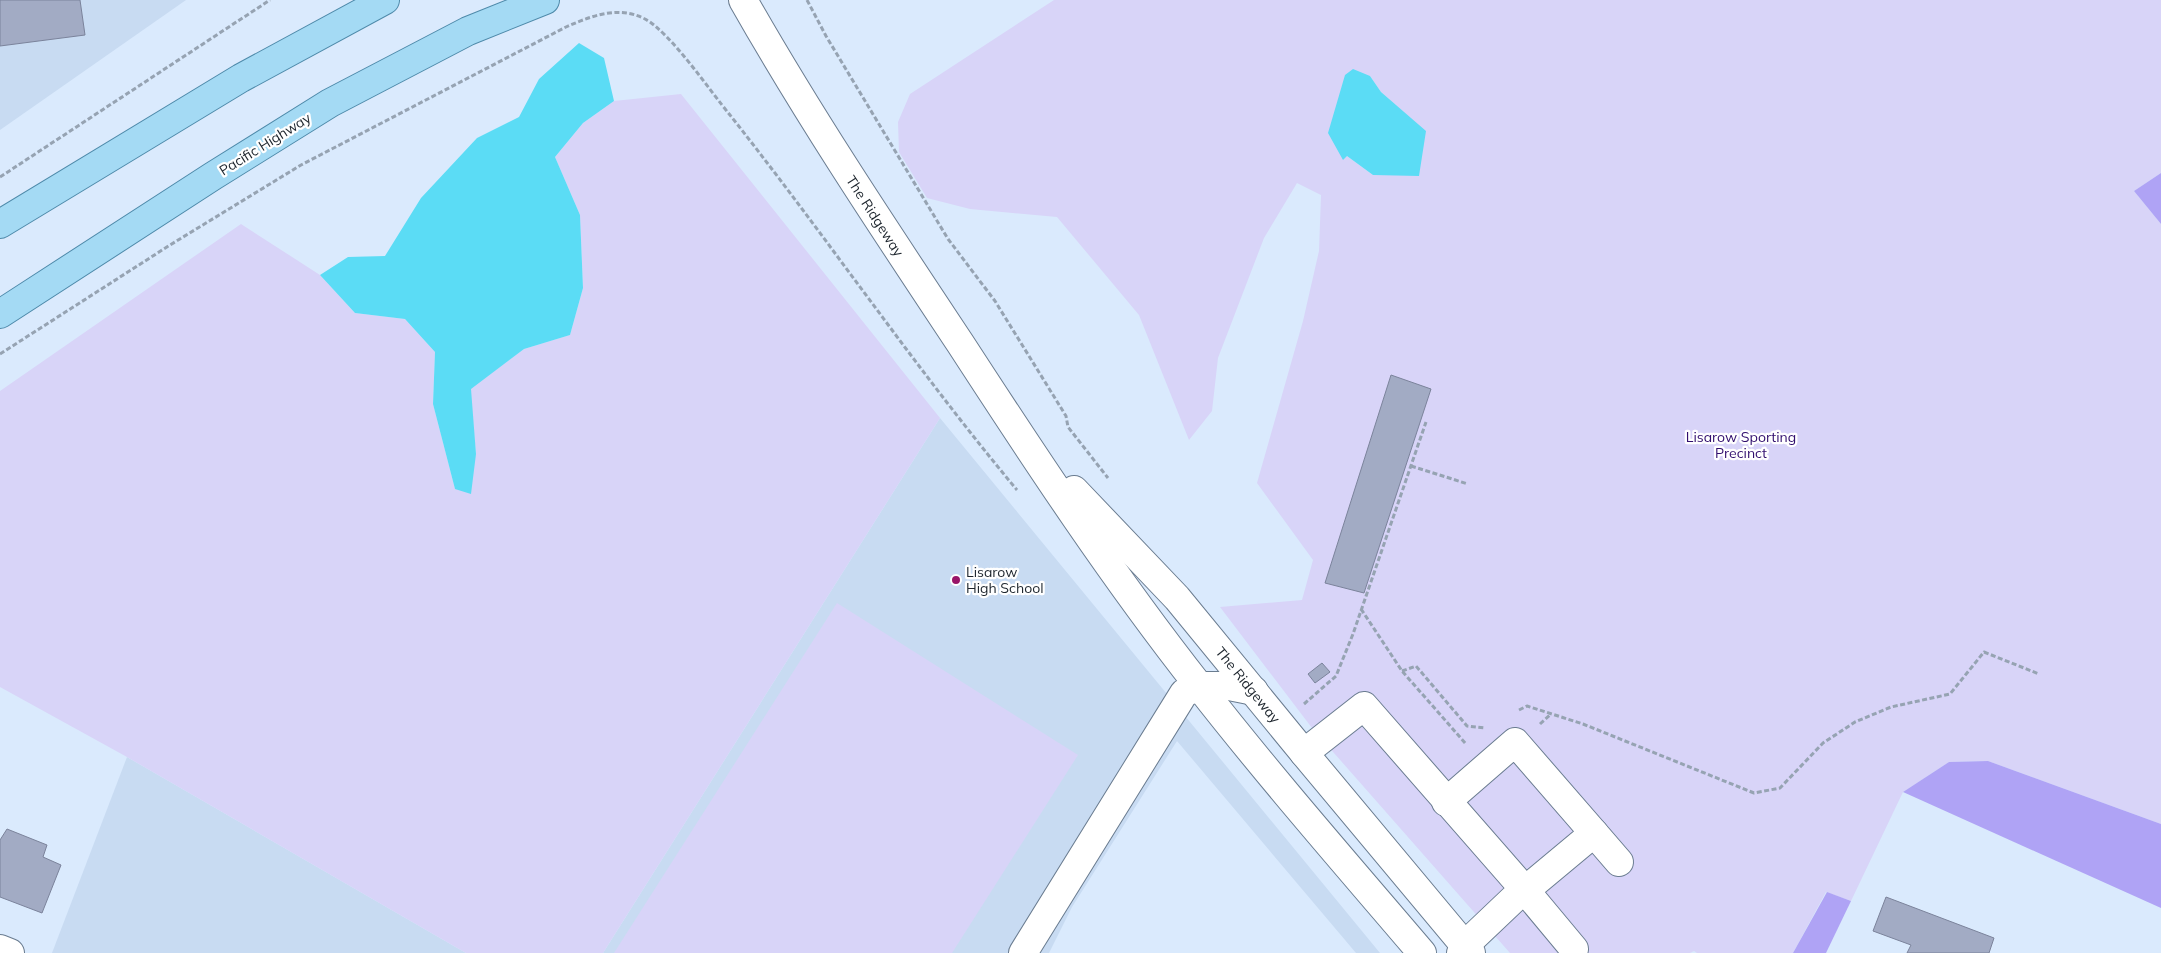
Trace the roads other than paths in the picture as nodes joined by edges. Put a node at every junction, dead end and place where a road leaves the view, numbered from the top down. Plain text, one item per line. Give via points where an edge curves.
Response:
1 (385, 0) edge
2 (545, 0) edge
3 (742, 0) edge
4 (0, 224) edge
5 (0, 314) edge
6 (1015, 427) junction
7 (1198, 686) junction
8 (1254, 691) junction
9 (1304, 753) junction
10 (1446, 802) junction
11 (1594, 833) junction
12 (1619, 862) dead end
13 (1524, 889) junction
14 (0, 949) edge
15 (1574, 949) dead end
16 (1465, 951) edge
17 (10, 953) edge
18 (1023, 953) edge
19 (1422, 953) edge

1 - 4 main road via 241,78
2 - 5 main road, Pacific Highway via 468,31 330,103
3 - 6 street, The Ridgeway via 848,175
6 - 7 street, The Ridgeway via 1130,595
6 - 8 street, The Ridgeway via 1177,598
7 - 8 street via 1229,686
7 - 18 street via 1184,693
7 - 19 street, The Ridgeway
8 - 9 street, The Ridgeway
9 - 10 street via 1364,706
9 - 16 street, The Ridgeway
10 - 11 street via 1515,742
10 - 13 street
11 - 12 street
11 - 13 street
13 - 15 street
13 - 16 street
14 - 17 street

